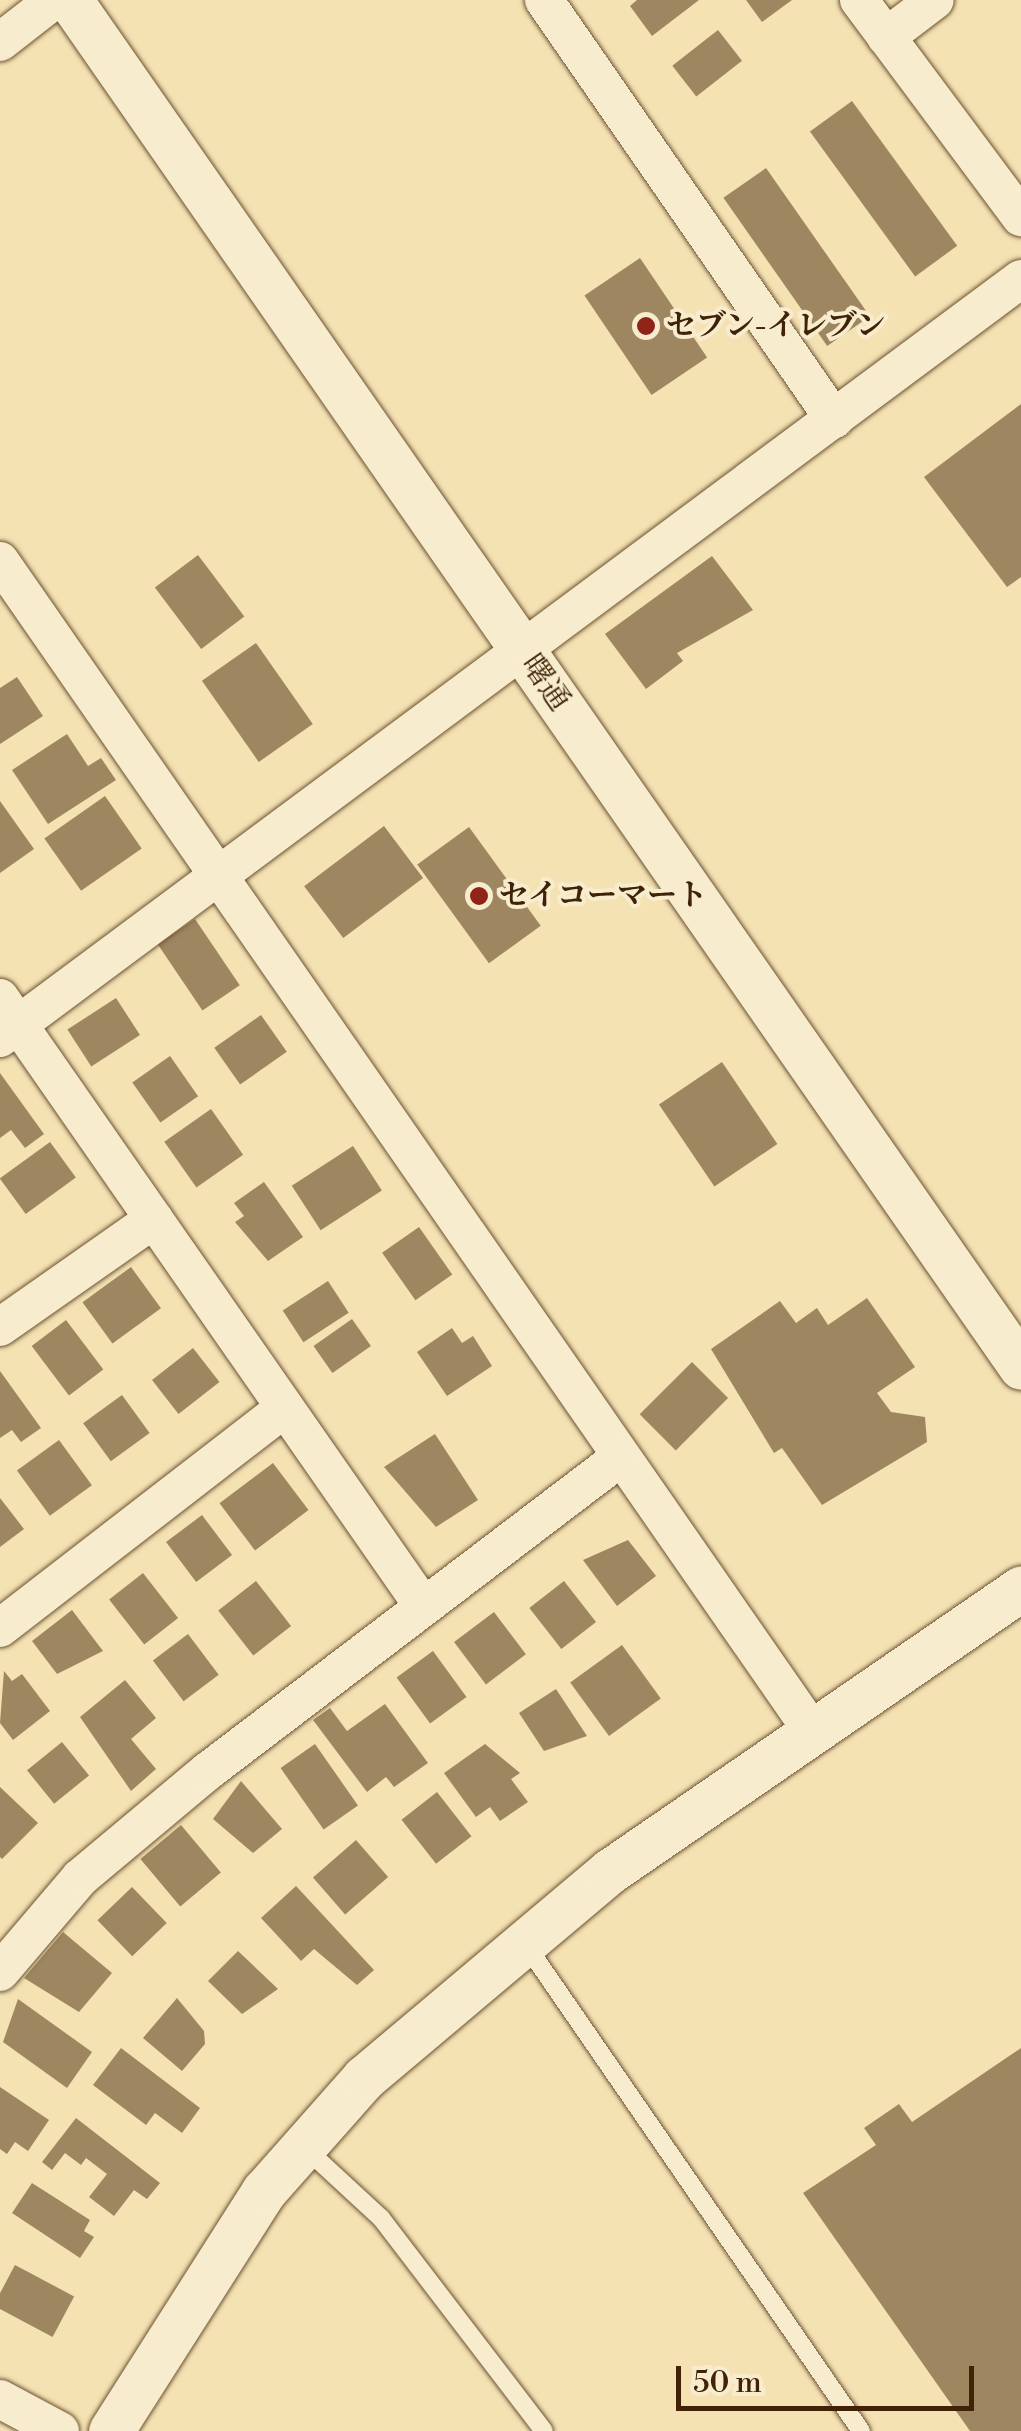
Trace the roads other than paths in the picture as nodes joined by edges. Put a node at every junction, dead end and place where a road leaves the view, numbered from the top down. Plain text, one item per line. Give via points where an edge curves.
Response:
1 (54, 0) edge
2 (70, 0) edge
3 (544, 0) edge
4 (859, 0) edge
5 (935, 0) edge
6 (886, 36) junction
7 (0, 42) edge
8 (1021, 218) edge
9 (1021, 279) edge
10 (834, 419) junction
11 (0, 560) edge
12 (523, 652) junction
13 (216, 879) junction
14 (6, 1020) edge
15 (154, 1219) junction
16 (0, 1328) edge
17 (1021, 1367) edge
18 (285, 1408) junction
19 (622, 1457) junction
20 (1021, 1588) edge
21 (421, 1604) junction
22 (0, 1628) edge
23 (811, 1729) junction
24 (522, 1939) junction
25 (0, 1972) edge
26 (303, 2146) junction
27 (0, 2399) edge
28 (60, 2431) edge
29 (111, 2431) edge
30 (544, 2431) edge
31 (861, 2431) edge

1 - 7 street
2 - 12 street, 曙通
3 - 10 street
4 - 6 street
5 - 6 street
6 - 8 street
9 - 10 street
10 - 12 street
11 - 13 street
12 - 13 street
12 - 17 street, 曙通
13 - 14 street
13 - 19 street
14 - 15 street
15 - 16 street
15 - 18 street
18 - 21 street
18 - 22 street
19 - 21 street
19 - 23 street
20 - 23 street
21 - 25 street via 80,1878
23 - 24 street
24 - 26 street via 364,2078
24 - 31 lane
26 - 29 street via 182,2306
26 - 30 lane via 381,2218
27 - 28 street

